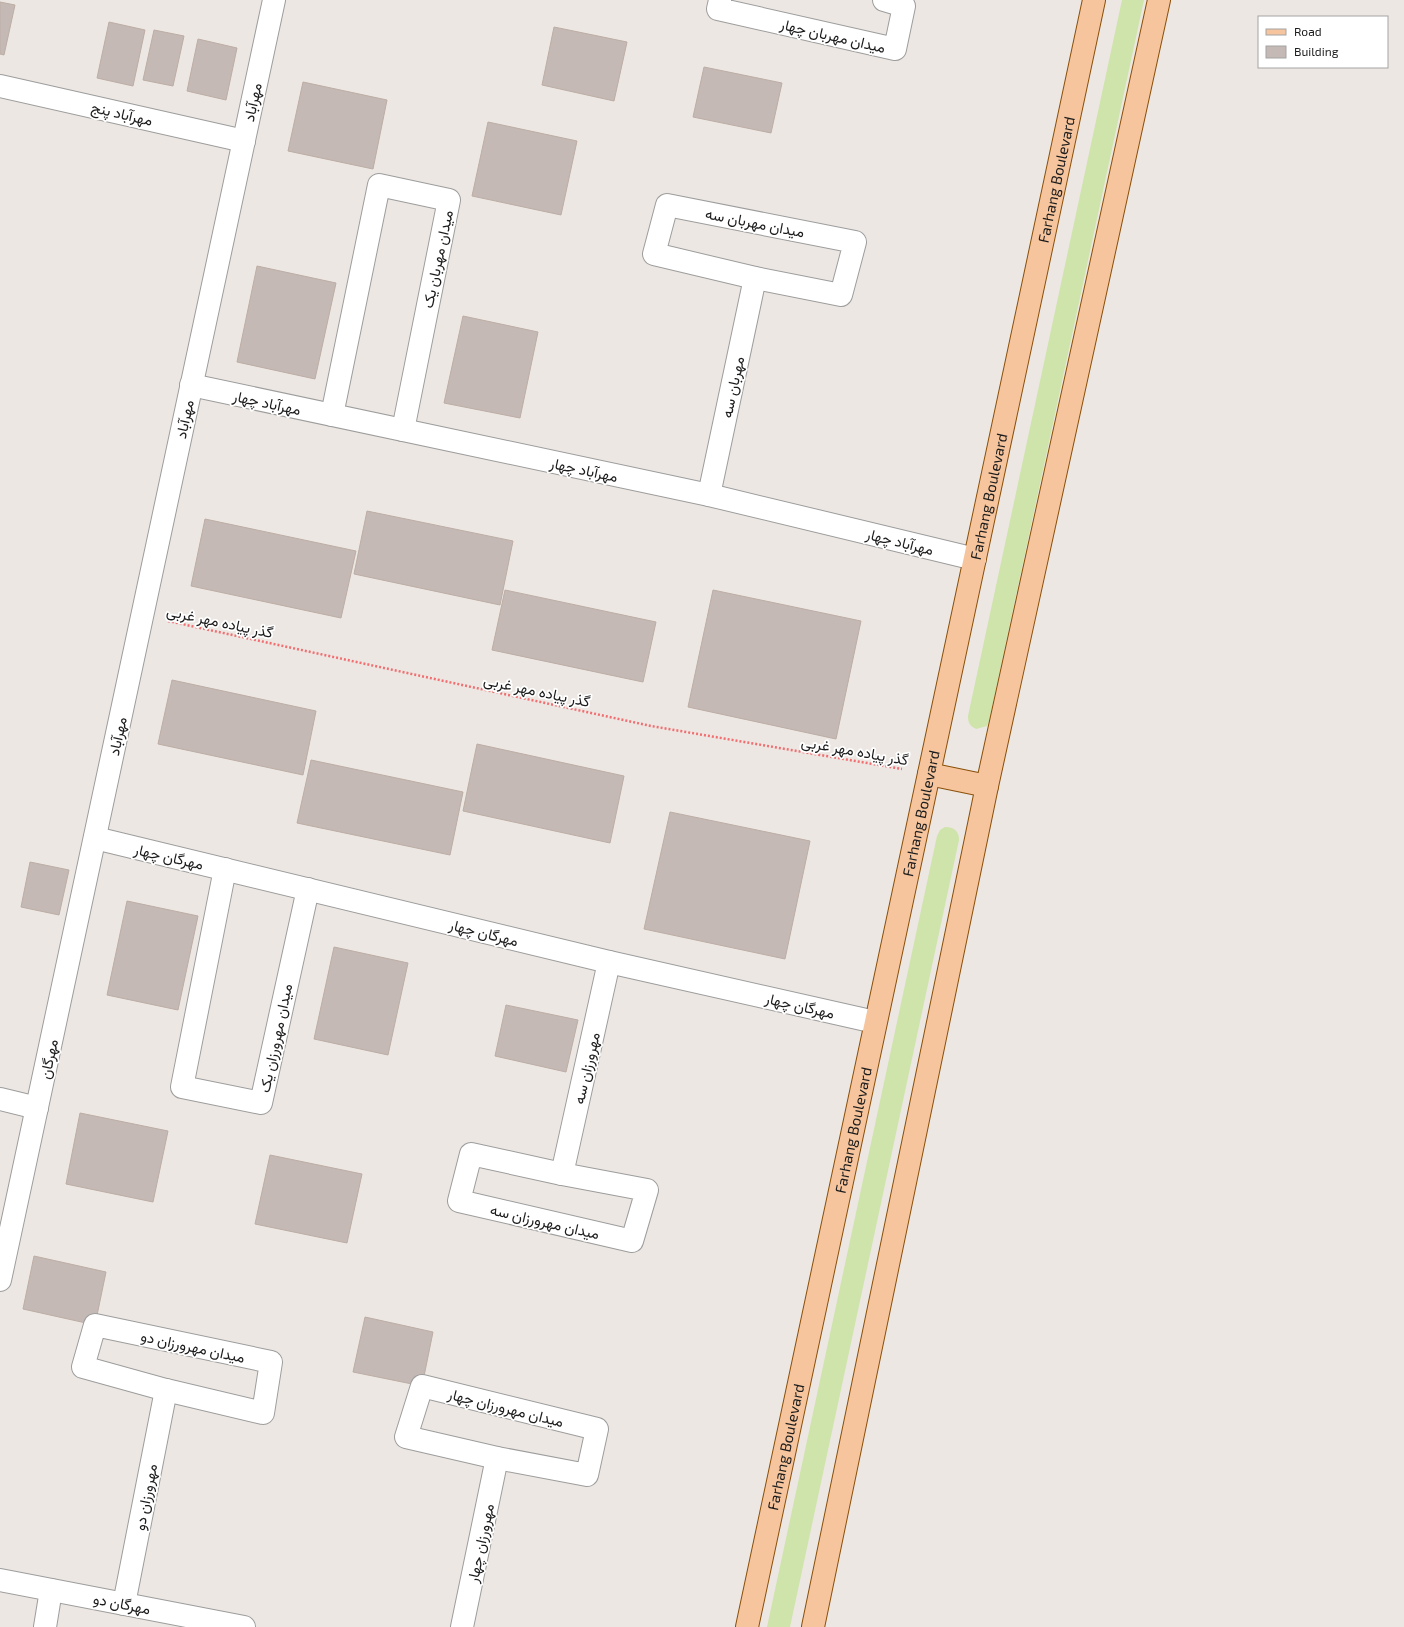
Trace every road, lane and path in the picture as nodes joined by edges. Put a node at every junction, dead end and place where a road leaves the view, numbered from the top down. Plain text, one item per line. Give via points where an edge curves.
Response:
1 (274, 0) edge
2 (720, 0) edge
3 (884, 0) edge
4 (1094, 0) edge
5 (1159, 0) edge
6 (0, 86) edge
7 (244, 141) junction
8 (755, 278) junction
9 (191, 385) junction
10 (332, 415) junction
11 (403, 430) junction
12 (709, 495) junction
13 (975, 559) junction
14 (142, 616) junction
15 (929, 774) junction
16 (987, 786) junction
17 (95, 838) junction
18 (226, 869) junction
19 (308, 889) junction
20 (609, 962) junction
21 (875, 1022) junction
22 (0, 1099) edge
23 (37, 1108) junction
24 (562, 1174) junction
25 (0, 1280) edge
26 (166, 1390) junction
27 (497, 1458) junction
28 (0, 1580) edge
29 (51, 1590) junction
30 (124, 1604) junction
31 (189, 1622) edge
32 (44, 1627) edge
33 (244, 1627) edge
34 (462, 1627) edge
35 (747, 1627) edge
36 (812, 1627) edge

1 - 7 street, مهرآباد
2 - 3 street, میدان مهربان چهار via 718,9 894,49 904,6
4 - 13 main road, Farhang Boulevard
5 - 16 main road
6 - 7 street, مهرآباد پنج
7 - 9 street, مهرآباد
8 - 8 street, میدان مهربان سه via 654,254 667,205 855,242 841,295
8 - 12 street, مهربان سه
9 - 10 street, مهرآباد چهار
9 - 14 street, مهرآباد
10 - 11 street, مهرآباد چهار
10 - 11 street, میدان مهربان یک via 379,185 449,200
11 - 12 street, مهرآباد چهار
12 - 13 street, مهرآباد چهار
13 - 15 main road, Farhang Boulevard
14 - 15 path, گذر پیاده مهر غربی via 651,726
14 - 17 street, مهرآباد
15 - 16 main road
15 - 21 main road, Farhang Boulevard
16 - 36 main road
17 - 18 street, مهرگان چهار
17 - 23 street, مهرگان
18 - 19 street, مهرگان چهار
18 - 19 street, میدان مهرورزان یک via 182,1087 261,1103
19 - 20 street, مهرگان چهار
20 - 21 street, مهرگان چهار
20 - 24 street, مهرورزان سه
21 - 35 main road, Farhang Boulevard
22 - 23 street
23 - 25 street, مهرگان
24 - 24 street, میدان مهرورزان سه via 471,1154 459,1201 632,1241 647,1190
26 - 26 street, میدان مهرورزان دو via 83,1367 95,1325 271,1362 263,1413
26 - 30 street, مهرورزان دو
27 - 27 street, میدان مهرورزان چهار via 406,1437 422,1386 597,1429 587,1475
27 - 34 street, مهرورزان چهار
28 - 29 street, مهرگان دو
29 - 30 street, مهرگان دو
29 - 32 street
30 - 31 street, مهرگان دو
31 - 33 street, مهرگان دو

